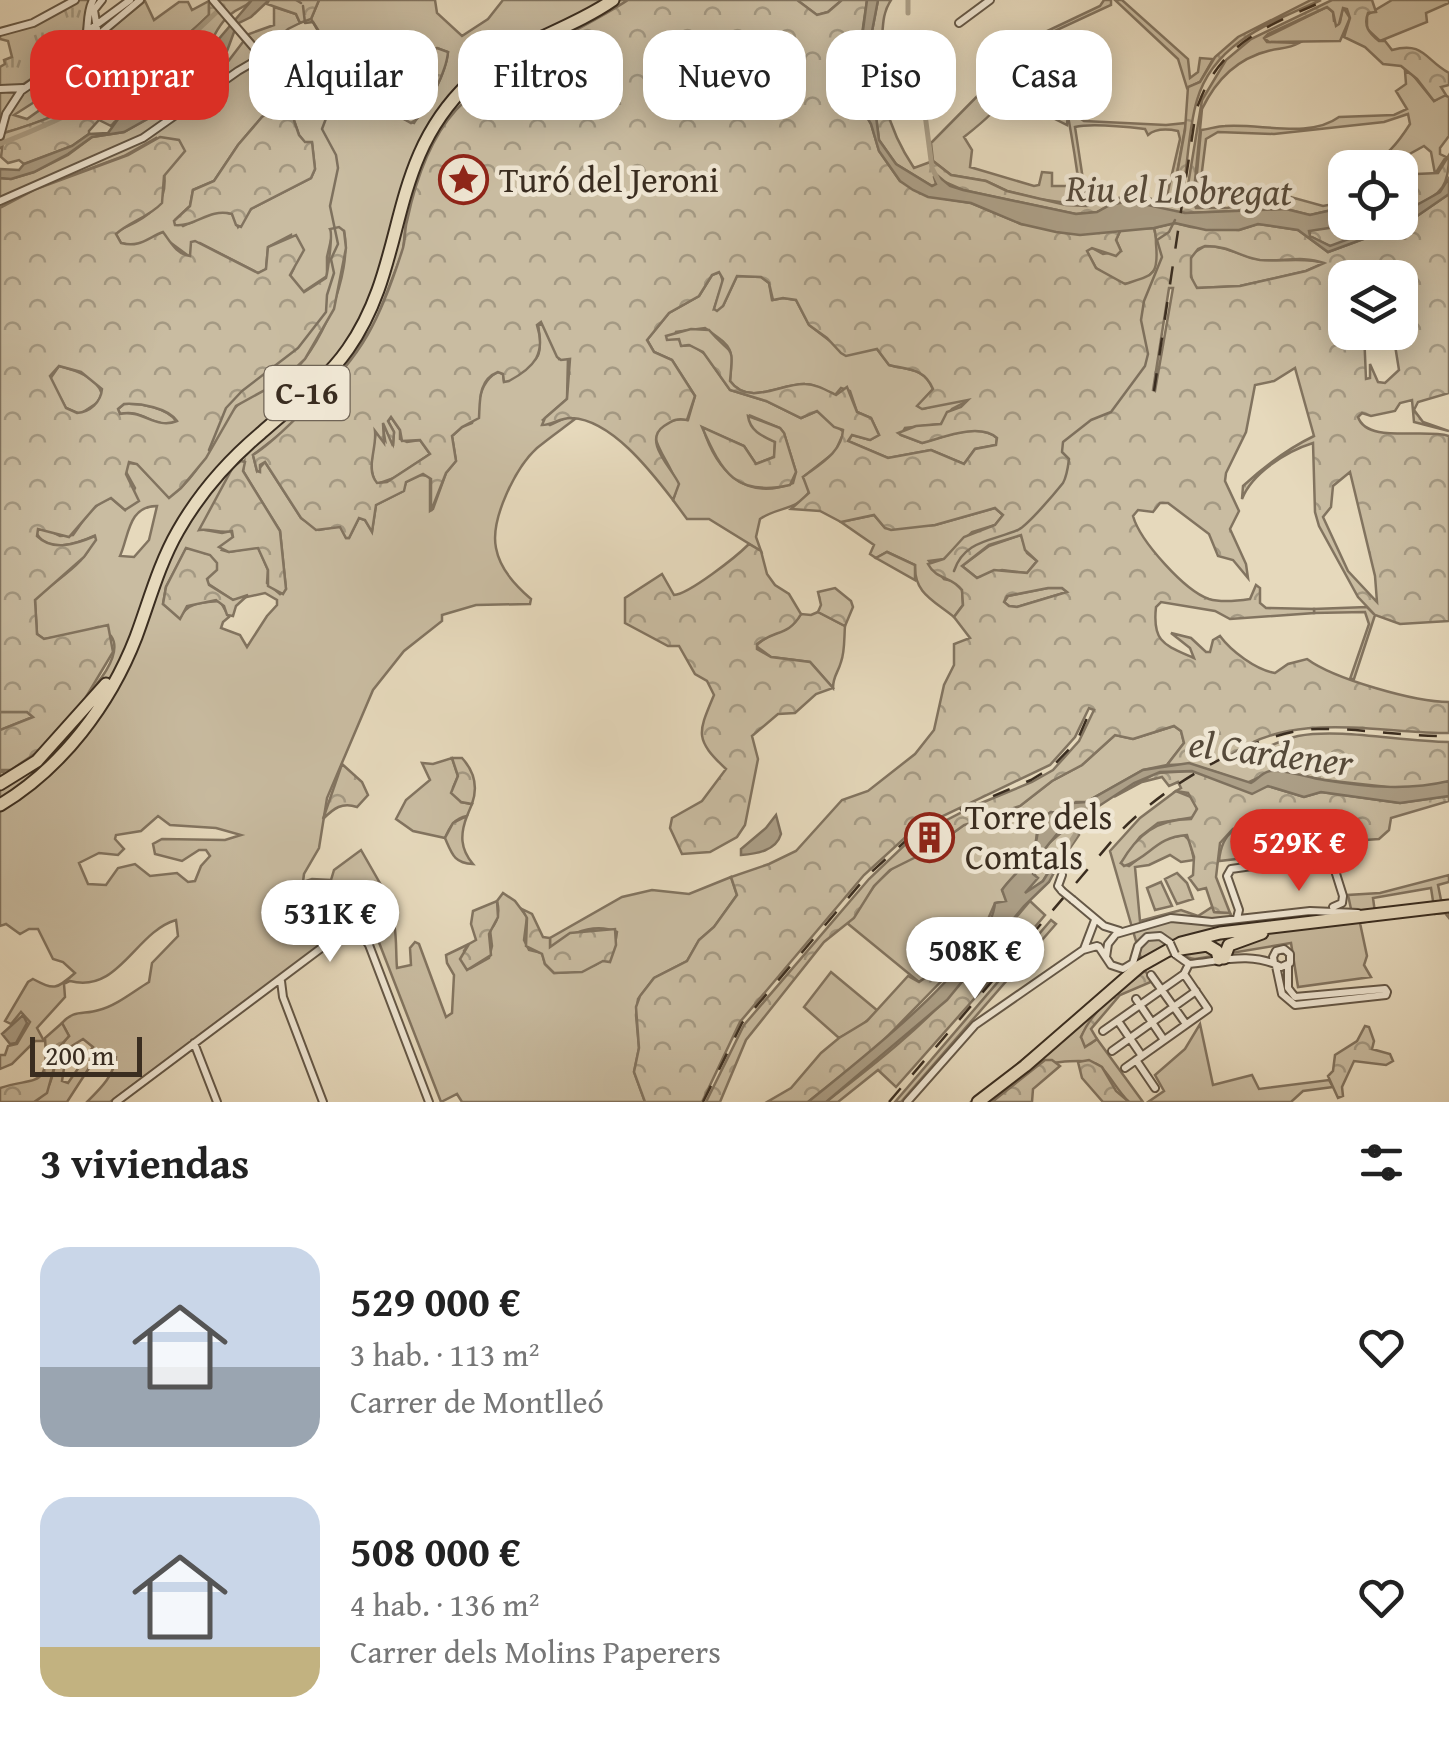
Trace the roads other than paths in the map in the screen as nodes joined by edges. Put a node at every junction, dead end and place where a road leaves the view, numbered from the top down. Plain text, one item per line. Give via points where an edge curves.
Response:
1 (76, 0) edge
2 (93, 0) edge
3 (102, 0) edge
4 (130, 0) edge
5 (140, 0) edge
6 (601, 0) edge
7 (613, 0) edge
8 (990, 0) edge
9 (214, 2) edge
10 (959, 23) dead end
11 (94, 30) edge
12 (95, 30) edge
13 (98, 30) edge
14 (99, 30) edge
15 (0, 32) edge
16 (249, 42) edge
17 (249, 64) edge
18 (30, 84) edge
19 (1, 90) edge
20 (14, 94) junction
21 (4, 106) edge
22 (0, 136) edge
23 (0, 201) edge
24 (106, 684) junction
25 (0, 784) edge
26 (0, 797) edge
27 (0, 809) edge
28 (1062, 875) dead end
29 (1449, 908) edge
30 (1239, 910) junction
31 (1316, 911) junction
32 (1364, 914) dead end
33 (1093, 915) junction
34 (1250, 917) junction
35 (1236, 919) junction
36 (1107, 927) junction
37 (1094, 928) junction
38 (1272, 930) junction
39 (1122, 931) junction
40 (1090, 939) junction
41 (1110, 941) junction
42 (1098, 947) junction
43 (1173, 949) junction
44 (1084, 950) junction
45 (1221, 954) junction
46 (1106, 957) junction
47 (1272, 961) junction
48 (1189, 964) junction
49 (1288, 964) junction
50 (1184, 974) junction
51 (1152, 975) dead end
52 (281, 981) junction
53 (1162, 990) junction
54 (1196, 991) junction
55 (265, 992) junction
56 (283, 997) junction
57 (1138, 1002) junction
58 (1174, 1007) junction
59 (1118, 1021) junction
60 (1152, 1022) junction
61 (1186, 1024) junction
62 (1103, 1031) dead end
63 (1130, 1038) junction
64 (1164, 1040) junction
65 (194, 1043) junction
66 (1112, 1051) dead end
67 (1139, 1058) junction
68 (1124, 1068) dead end
69 (1155, 1088) dead end
70 (116, 1102) edge
71 (217, 1102) edge
72 (323, 1102) edge
73 (429, 1102) edge
74 (908, 1102) edge
75 (981, 1102) edge

1 - 15 street
2 - 11 street via 88,11
3 - 12 street via 94,10
4 - 13 street
5 - 14 street
6 - 24 highway, C-16 via 492,56 433,114 409,157 358,321 321,372 244,439 188,503
7 - 27 highway, C-16 via 504,55 446,107 414,162 383,276 359,332 321,380 236,456 193,508 97,712 57,760
8 - 10 street
9 - 16 street
17 - 23 street via 143,138
18 - 20 street
19 - 20 street
20 - 21 street
21 - 22 street
24 - 25 highway via 36,760
24 - 26 highway, C-16 via 59,748
28 - 33 street, bridge via 1058,886
29 - 38 highway
29 - 75 highway via 1181,943 1140,966
30 - 31 street via 1227,876 1231,868 1326,856 1343,898 1338,906
30 - 34 street
30 - 35 street
31 - 32 street
31 - 34 street
33 - 36 street
33 - 37 street
34 - 35 street
35 - 39 street via 1178,918
36 - 37 street
36 - 39 street
36 - 41 street
37 - 40 street
38 - 43 highway
38 - 45 highway via 1234,942
39 - 41 street
40 - 42 street
40 - 44 street
41 - 42 street
41 - 46 street
42 - 44 street
42 - 46 street
43 - 45 highway via 1207,946
43 - 46 street via 1160,936 1147,937 1123,969
43 - 48 street
43 - 75 highway
44 - 74 street via 975,1025
45 - 47 street
45 - 48 street
47 - 49 street
47 - 49 street via 1276,950 1286,950
47 - 49 street via 1282,994 1295,1005 1387,992 1295,997
48 - 50 street
50 - 53 street
50 - 54 street
51 - 53 street
52 - 55 street
52 - 56 street
52 - 73 street via 344,931 359,930
53 - 57 street
53 - 58 street
54 - 58 street
54 - 61 street via 1208,1008
55 - 56 street
55 - 65 street
56 - 72 street
57 - 59 street
57 - 60 street
58 - 60 street
58 - 61 street
59 - 62 street
59 - 63 street
60 - 63 street
60 - 64 street
61 - 64 street
63 - 66 street
63 - 67 street
64 - 67 street
65 - 70 street
65 - 71 street
67 - 68 street
67 - 69 street

